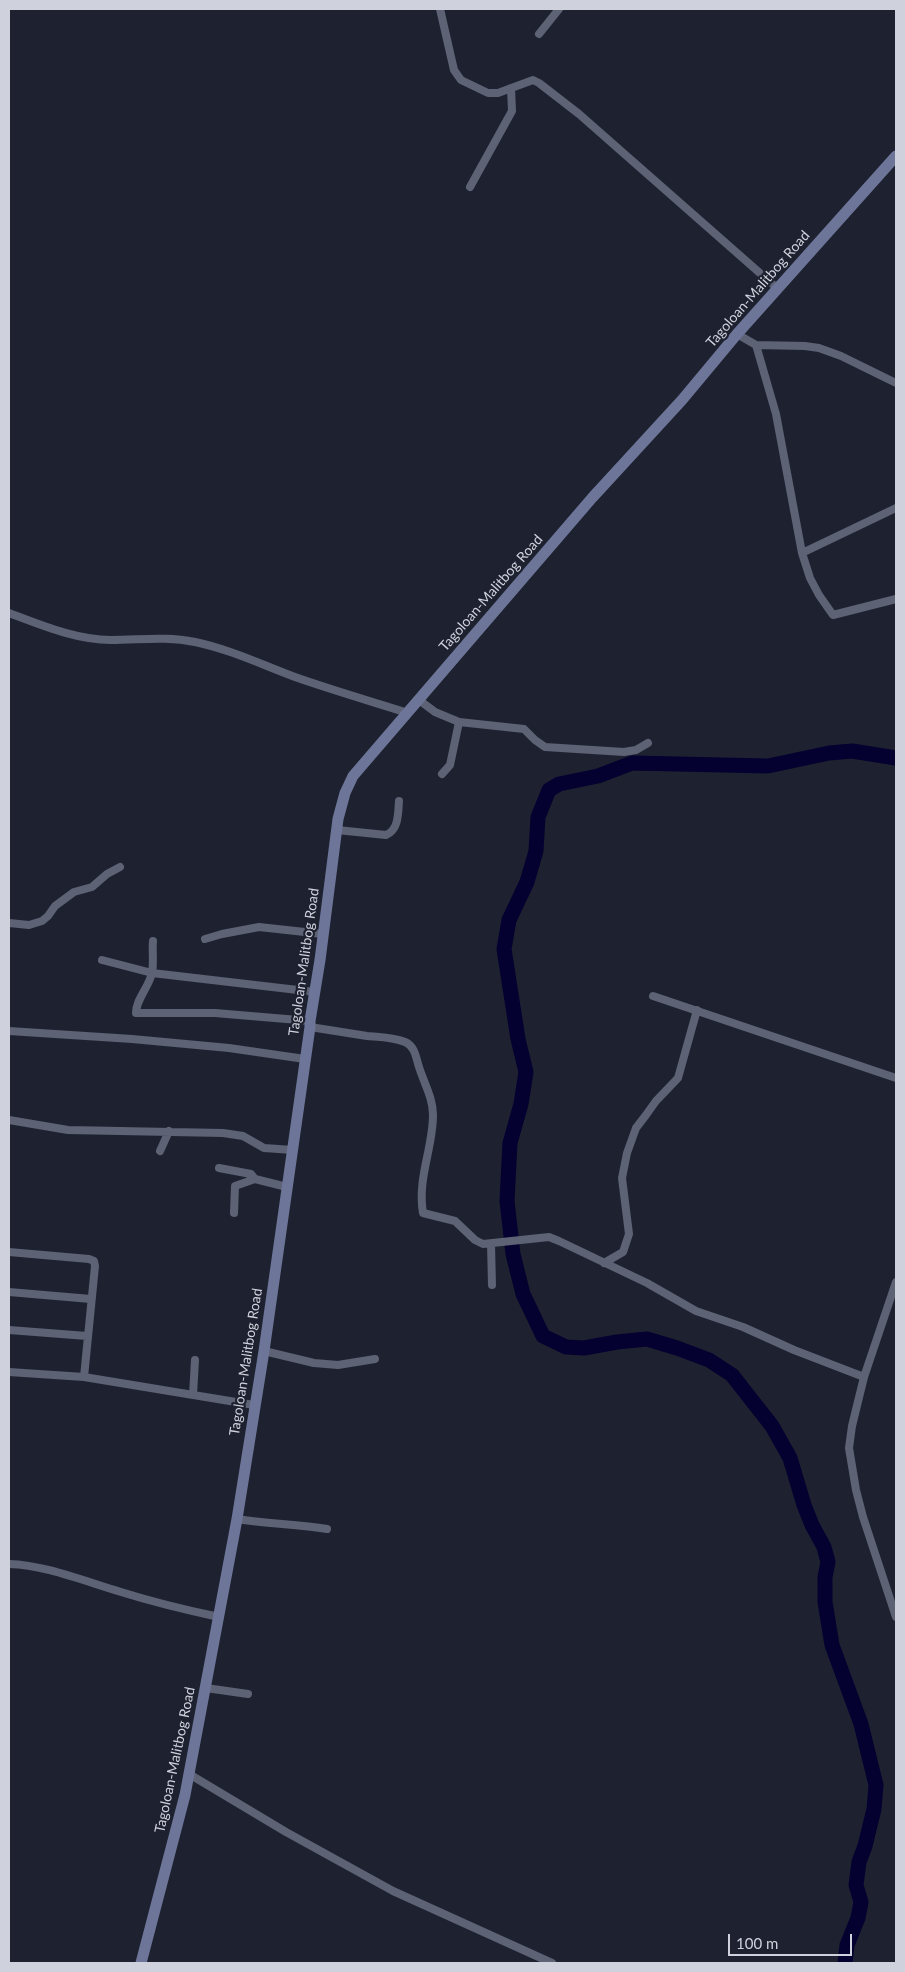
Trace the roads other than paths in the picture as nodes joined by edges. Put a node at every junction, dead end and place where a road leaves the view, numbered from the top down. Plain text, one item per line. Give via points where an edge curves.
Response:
1 (440, 9) edge
2 (559, 9) edge
3 (539, 34) dead end
4 (511, 88) junction
5 (896, 156) edge
6 (470, 187) dead end
7 (778, 289) junction
8 (737, 334) junction
9 (756, 345) junction
10 (896, 383) edge
11 (896, 508) edge
12 (802, 553) junction
13 (896, 599) edge
14 (9, 613) edge
15 (420, 700) junction
16 (408, 713) junction
17 (459, 722) junction
18 (648, 743) dead end
19 (442, 774) dead end
20 (399, 801) dead end
21 (337, 830) junction
22 (120, 867) dead end
23 (9, 923) edge
24 (323, 934) junction
25 (204, 940) dead end
26 (153, 941) dead end
27 (102, 960) dead end
28 (152, 973) junction
29 (315, 992) junction
30 (652, 996) dead end
31 (697, 1010) junction
32 (310, 1024) junction
33 (9, 1031) edge
34 (306, 1059) junction
35 (896, 1078) edge
36 (9, 1120) edge
37 (169, 1131) junction
38 (293, 1150) junction
39 (160, 1151) dead end
40 (219, 1168) dead end
41 (255, 1179) junction
42 (287, 1187) junction
43 (234, 1213) dead end
44 (491, 1244) junction
45 (9, 1252) edge
46 (604, 1263) junction
47 (896, 1282) edge
48 (492, 1285) dead end
49 (9, 1292) edge
50 (91, 1299) junction
51 (9, 1330) edge
52 (87, 1336) junction
53 (264, 1351) junction
54 (375, 1359) dead end
55 (195, 1360) dead end
56 (9, 1372) edge
57 (84, 1377) junction
58 (864, 1377) junction
59 (193, 1395) junction
60 (254, 1405) junction
61 (237, 1519) junction
62 (327, 1529) dead end
63 (9, 1564) edge
64 (219, 1617) junction
65 (896, 1617) edge
66 (206, 1688) junction
67 (248, 1694) dead end
68 (189, 1774) junction
69 (141, 1963) edge
70 (552, 1963) edge

1 - 4 street via 454,70 461,80 488,93
2 - 3 street
4 - 6 street via 512,111
4 - 7 street via 533,80 539,83 586,120
5 - 7 main road, Tagoloan-Malitbog Road
7 - 8 main road, Tagoloan-Malitbog Road
8 - 9 street
8 - 15 main road, Tagoloan-Malitbog Road
9 - 10 street via 819,348
9 - 12 street via 776,414
11 - 12 street
12 - 13 street via 810,578 833,615
14 - 16 street via 86,638 167,638 203,644
15 - 16 main road, Tagoloan-Malitbog Road
15 - 17 street via 435,712
16 - 21 main road, Tagoloan-Malitbog Road via 353,776 340,807
17 - 18 street via 524,729 544,746 567,750 624,752
17 - 19 street via 450,765
20 - 21 street via 395,826 390,833
21 - 24 main road, Tagoloan-Malitbog Road
22 - 23 street via 92,887 74,892 42,921 29,925
24 - 25 street via 258,927
24 - 29 main road, Tagoloan-Malitbog Road
26 - 28 street
27 - 28 street
28 - 29 street
28 - 32 street via 136,1013 216,1013
29 - 32 main road, Tagoloan-Malitbog Road
30 - 31 street
31 - 35 street
31 - 46 street via 678,1078 651,1108 630,1142 622,1178 629,1234 623,1252
32 - 34 main road, Tagoloan-Malitbog Road
32 - 44 street via 388,1038 412,1046 433,1113 422,1188 423,1213 454,1221 479,1243
33 - 34 street via 219,1047
34 - 38 main road, Tagoloan-Malitbog Road
36 - 37 street via 68,1130
37 - 38 street via 243,1136 264,1148
37 - 39 street
38 - 42 main road, Tagoloan-Malitbog Road
40 - 41 street via 251,1174
41 - 42 street
41 - 43 street via 235,1186
42 - 53 main road, Tagoloan-Malitbog Road
44 - 46 street via 554,1238
44 - 48 street
45 - 50 street via 92,1260 95,1266
46 - 58 street via 696,1311
47 - 58 street
49 - 50 street
50 - 52 street
51 - 52 street
52 - 57 street
53 - 54 street via 338,1365
53 - 60 main road, Tagoloan-Malitbog Road
55 - 59 street
56 - 57 street
57 - 59 street
58 - 65 street via 851,1434 850,1460 863,1516
59 - 60 street
60 - 61 main road, Tagoloan-Malitbog Road
61 - 62 street
61 - 64 main road, Tagoloan-Malitbog Road
63 - 64 street via 37,1568
64 - 66 main road, Tagoloan-Malitbog Road
66 - 67 street
66 - 68 main road, Tagoloan-Malitbog Road
68 - 69 main road, Tagoloan-Malitbog Road
68 - 70 street via 392,1890

